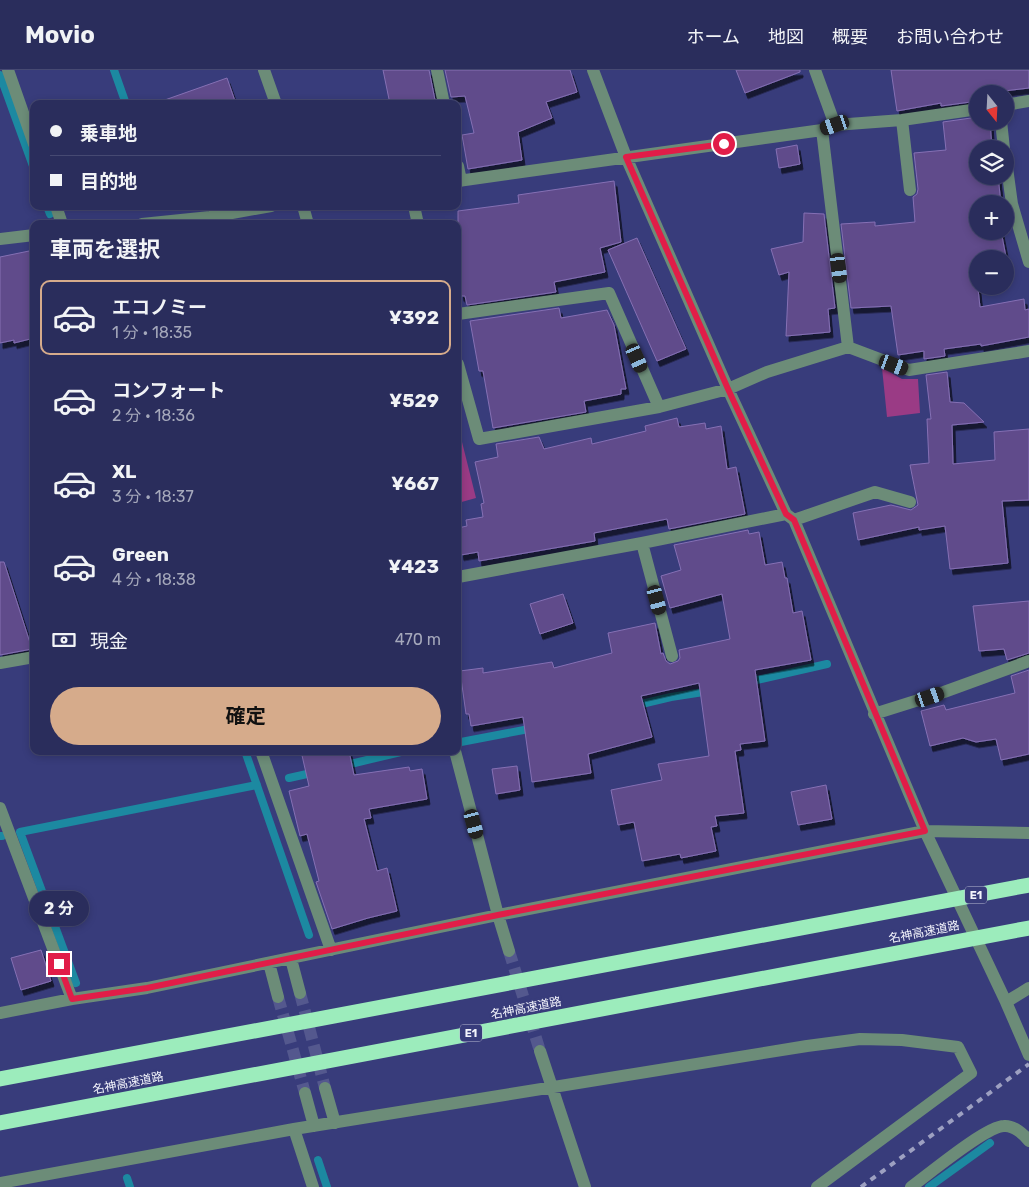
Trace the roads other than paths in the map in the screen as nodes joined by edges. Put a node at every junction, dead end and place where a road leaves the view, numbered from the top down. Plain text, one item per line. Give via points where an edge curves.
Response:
1 (8, 70) edge
2 (264, 70) edge
3 (437, 70) edge
4 (594, 70) edge
5 (815, 70) edge
6 (275, 100) edge
7 (443, 100) edge
8 (1029, 101) edge
9 (1014, 104) edge
10 (969, 110) edge
11 (902, 120) junction
12 (835, 125) junction
13 (822, 130) junction
14 (30, 133) edge
15 (626, 157) junction
16 (461, 181) edge
17 (1009, 185) edge
18 (910, 190) dead end
19 (249, 210) edge
20 (181, 220) edge
21 (30, 235) edge
22 (0, 239) edge
23 (1029, 262) edge
24 (461, 314) edge
25 (848, 347) junction
26 (1029, 351) edge
27 (461, 375) edge
28 (728, 389) junction
29 (659, 407) junction
30 (910, 502) dead end
31 (790, 517) junction
32 (642, 544) junction
33 (461, 576) edge
34 (672, 656) dead end
35 (30, 657) edge
36 (1029, 661) edge
37 (0, 663) edge
38 (874, 714) junction
39 (262, 755) edge
40 (456, 755) edge
41 (0, 808) edge
42 (925, 831) junction
43 (1029, 833) edge
44 (1029, 885) edge
45 (498, 915) junction
46 (1029, 928) edge
47 (331, 950) junction
48 (509, 951) tunnel mouth
49 (291, 958) junction
50 (269, 963) junction
51 (1029, 988) edge
52 (300, 993) tunnel mouth
53 (278, 997) tunnel mouth
54 (72, 999) junction
55 (1006, 1002) junction
56 (0, 1013) edge
57 (540, 1051) tunnel mouth
58 (1029, 1055) edge
59 (0, 1079) edge
60 (326, 1088) tunnel mouth
61 (552, 1088) junction
62 (305, 1093) tunnel mouth
63 (0, 1123) edge
64 (335, 1123) junction
65 (314, 1126) junction
66 (294, 1129) junction
67 (1029, 1141) edge
68 (0, 1182) edge
69 (313, 1187) edge
70 (585, 1187) edge
71 (818, 1187) edge
72 (911, 1187) edge

1 - 14 street
2 - 6 street
3 - 7 street
4 - 15 street
5 - 12 street
8 - 9 street
10 - 11 street
11 - 12 street
11 - 18 street
12 - 13 street
13 - 15 street
13 - 25 street
15 - 16 street
15 - 28 street
17 - 23 street
19 - 20 street
21 - 22 street
24 - 29 street via 609,293
25 - 26 street via 909,370
25 - 28 street via 766,372
27 - 29 street via 479,439
28 - 29 street
28 - 31 street
30 - 31 street via 875,492
31 - 32 street
31 - 38 street
32 - 33 street
32 - 34 street
35 - 37 street
36 - 38 street
38 - 42 street
39 - 47 street
40 - 45 street
41 - 54 street
42 - 43 street
42 - 45 street
42 - 55 street
44 - 59 highway, E1, bridge
45 - 47 street
45 - 48 street
46 - 63 highway, 名神高速道路 / E1, bridge
47 - 49 street
49 - 50 street
49 - 52 street
50 - 53 street
50 - 54 street via 147,988
51 - 55 street
54 - 56 street
55 - 58 street
57 - 61 street
60 - 64 street
61 - 64 street
61 - 70 street
61 - 71 street via 860,1039 958,1047 971,1073
62 - 65 street
64 - 65 street
65 - 66 street
66 - 68 street
66 - 69 street
67 - 72 street via 1024,1133 1004,1125 987,1130

